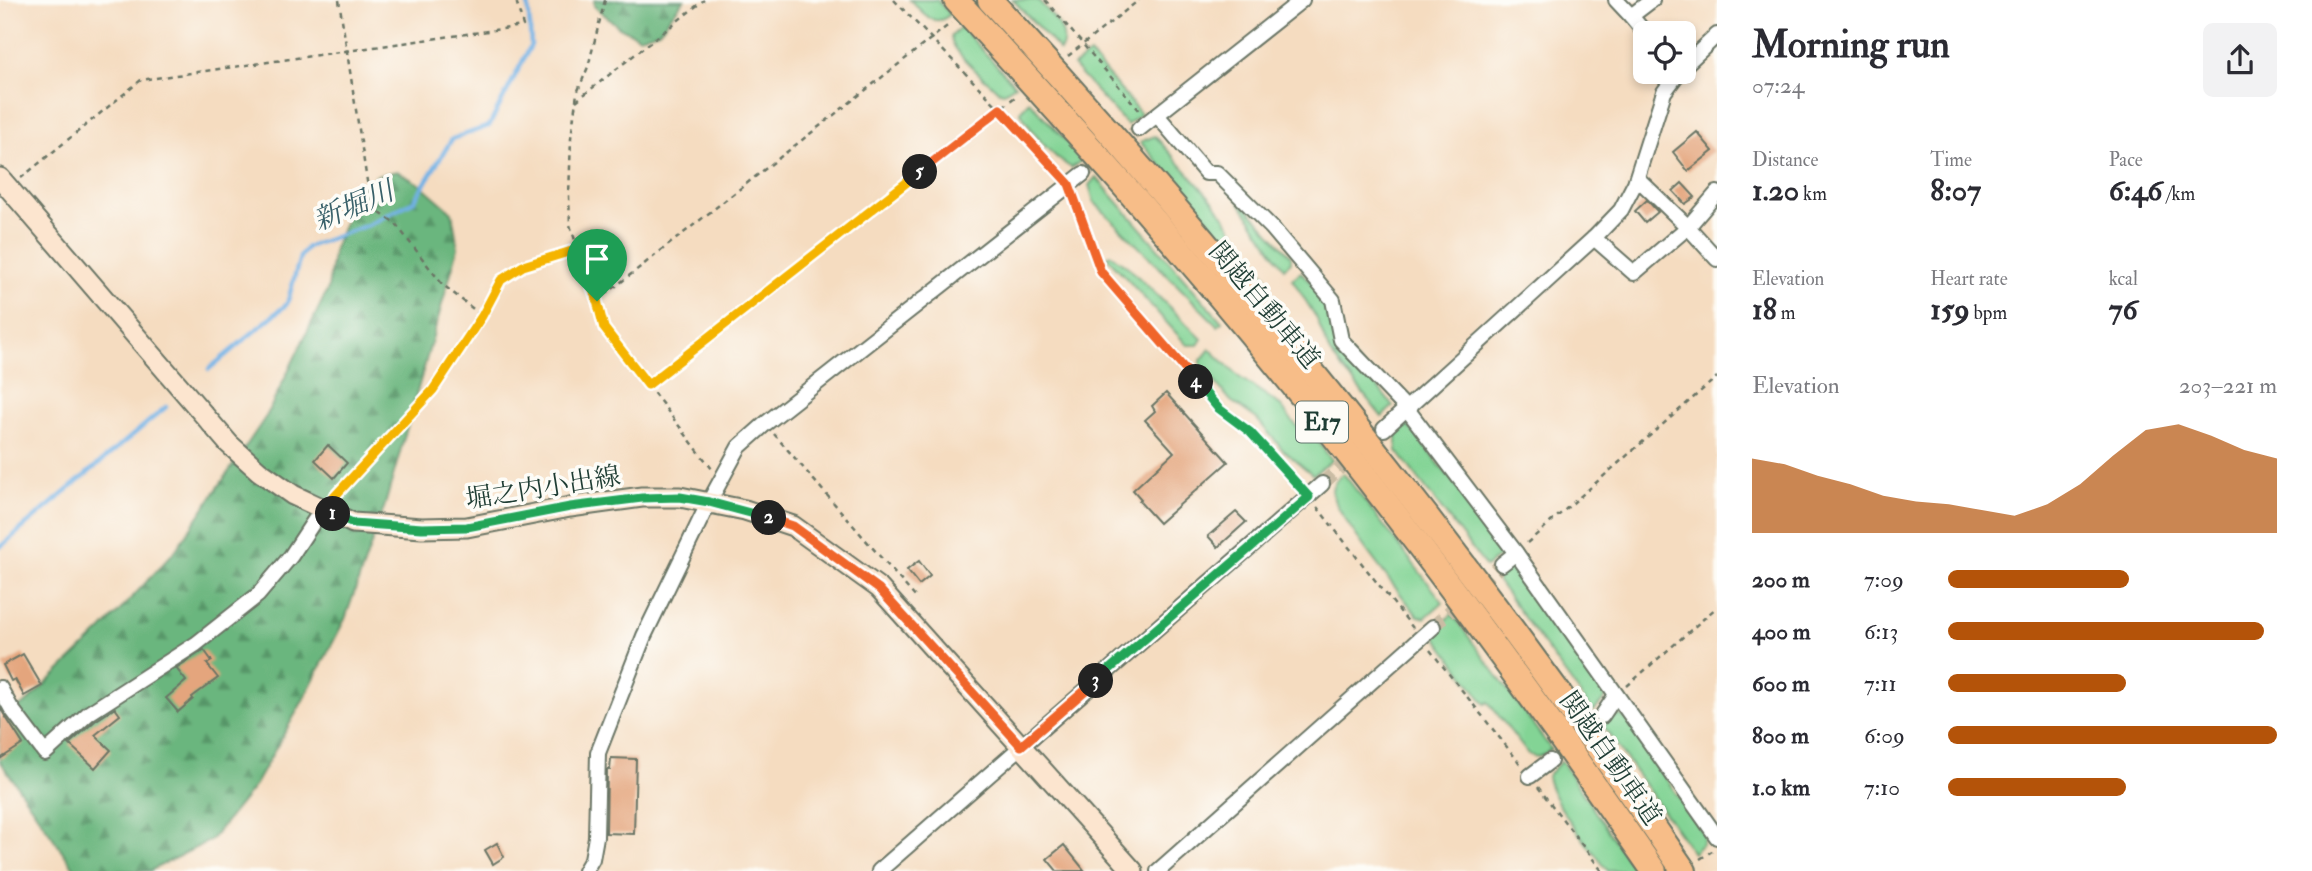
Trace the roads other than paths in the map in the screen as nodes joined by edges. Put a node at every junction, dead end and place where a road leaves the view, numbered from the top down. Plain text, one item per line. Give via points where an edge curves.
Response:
1 (990, 0) edge
2 (1302, 0) edge
3 (1616, 0) edge
4 (1652, 0) edge
5 (954, 12) edge
6 (1631, 16) junction
7 (1635, 21) edge
8 (1717, 35) edge
9 (1696, 55) edge
10 (1670, 84) edge
11 (1083, 174) tunnel mouth
12 (1637, 178) junction
13 (4, 183) edge
14 (1717, 193) edge
15 (1688, 227) junction
16 (1594, 238) junction
17 (1717, 259) edge
18 (1407, 409) junction
19 (1384, 429) dead end
20 (1322, 484) tunnel mouth
21 (709, 502) junction
22 (323, 509) junction
23 (1516, 553) junction
24 (1502, 565) tunnel mouth
25 (1433, 627) tunnel mouth
26 (0, 688) edge
27 (1616, 695) junction
28 (1602, 716) dead end
29 (1021, 746) junction
30 (1550, 761) dead end
31 (1530, 776) road end
32 (1717, 837) edge
33 (1689, 867) edge
34 (585, 871) edge
35 (879, 871) edge
36 (1133, 871) edge
37 (1158, 871) edge
38 (1654, 871) edge

1 - 33 highway, 関越自動車道 / E17 via 1213,252 1369,443
2 - 18 street via 1148,122 1206,173 1217,173 1289,248 1333,300 1341,340
3 - 6 street
4 - 6 street
5 - 38 highway, 関越自動車道 / E17 via 1195,267 1361,470 1519,679
6 - 7 street
8 - 9 street
10 - 12 street
11 - 21 street via 765,424 739,447
12 - 15 street
12 - 16 street via 1621,210
13 - 22 main road, 堀之内小出線 via 229,444 293,495
14 - 15 street
15 - 16 street via 1634,273
15 - 17 street
16 - 18 street
18 - 19 street
18 - 23 street
20 - 29 street
21 - 22 main road, 堀之内小出線 via 642,498 467,527 353,523
21 - 29 main road, 堀之内小出線 via 793,526 879,589
21 - 34 street via 644,636 598,753 596,837
22 - 26 street via 258,596 196,644 89,713 45,753
23 - 24 street
23 - 27 street
25 - 37 street
27 - 28 street
27 - 32 street
29 - 35 street
29 - 36 main road, 堀之内小出線
30 - 31 street

